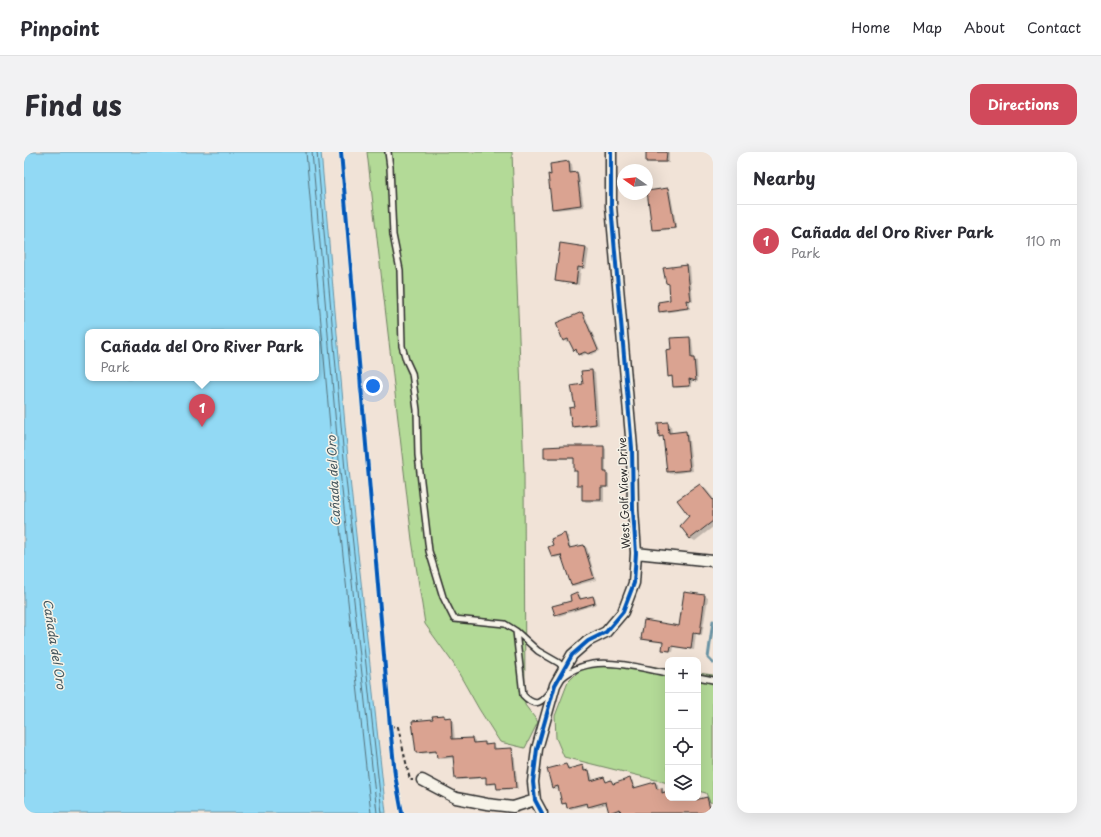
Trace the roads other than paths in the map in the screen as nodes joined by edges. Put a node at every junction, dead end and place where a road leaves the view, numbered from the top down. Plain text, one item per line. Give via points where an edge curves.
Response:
1 (388, 152) edge
2 (611, 152) edge
3 (636, 552) junction
4 (713, 561) edge
5 (516, 632) junction
6 (567, 670) junction
7 (665, 671) edge
8 (701, 678) edge
9 (713, 680) edge
10 (555, 685) junction
11 (422, 780) road end
12 (534, 800) junction
13 (542, 813) edge

1 - 5 lane via 393,235 400,270 402,346 412,373 418,422 418,455 429,551 435,574 454,619 505,624
2 - 3 street, West Golf View Drive via 611,206 632,448
3 - 4 street
3 - 6 street, West Golf View Drive via 634,584 623,612 606,632 588,641 572,655
5 - 6 lane via 538,651
5 - 10 lane via 523,695 528,700 539,703
6 - 7 lane via 610,662
6 - 10 street, West Golf View Drive
8 - 9 lane
10 - 12 street, West Golf View Drive via 537,749 533,782
11 - 12 street via 456,798 487,804 513,807
12 - 13 street

